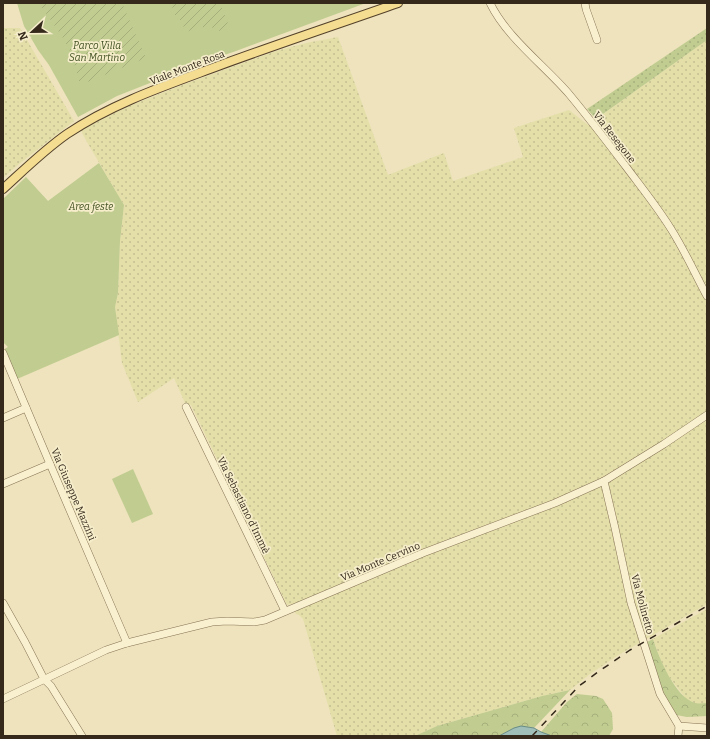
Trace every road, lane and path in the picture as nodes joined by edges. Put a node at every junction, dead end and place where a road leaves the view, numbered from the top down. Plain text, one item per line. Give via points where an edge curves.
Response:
1 (398, 3) edge
2 (490, 3) edge
3 (585, 3) edge
4 (598, 40) dead end
5 (3, 189) edge
6 (707, 296) edge
7 (3, 353) edge
8 (186, 407) dead end
9 (26, 408) junction
10 (707, 415) edge
11 (3, 418) edge
12 (50, 464) junction
13 (604, 481) junction
14 (3, 484) edge
15 (3, 603) edge
16 (285, 611) junction
17 (127, 643) junction
18 (44, 679) junction
19 (3, 699) edge
20 (679, 726) junction
21 (707, 728) edge
22 (82, 736) edge
23 (678, 736) edge

1 - 5 main road, Viale Monte Rosa via 190,76 128,101 67,135
2 - 6 street, Via Resegone via 509,32 560,84 638,182 677,238
3 - 4 street
7 - 9 street, Via Giuseppe Mazzini
8 - 16 street, Via Sebastiano d'Immè
9 - 11 street
9 - 12 street, Via Giuseppe Mazzini
10 - 13 street, Via Monte Cervino
12 - 14 street
12 - 17 street, Via Giuseppe Mazzini
13 - 16 street, Via Monte Cervino
13 - 20 street, Via Molinetto via 631,603 660,694
15 - 18 street
16 - 17 street, Via Monte Cervino via 265,620 212,622
17 - 18 street, Via Monte Cervino
18 - 19 street
18 - 22 street
20 - 21 street
20 - 23 street

